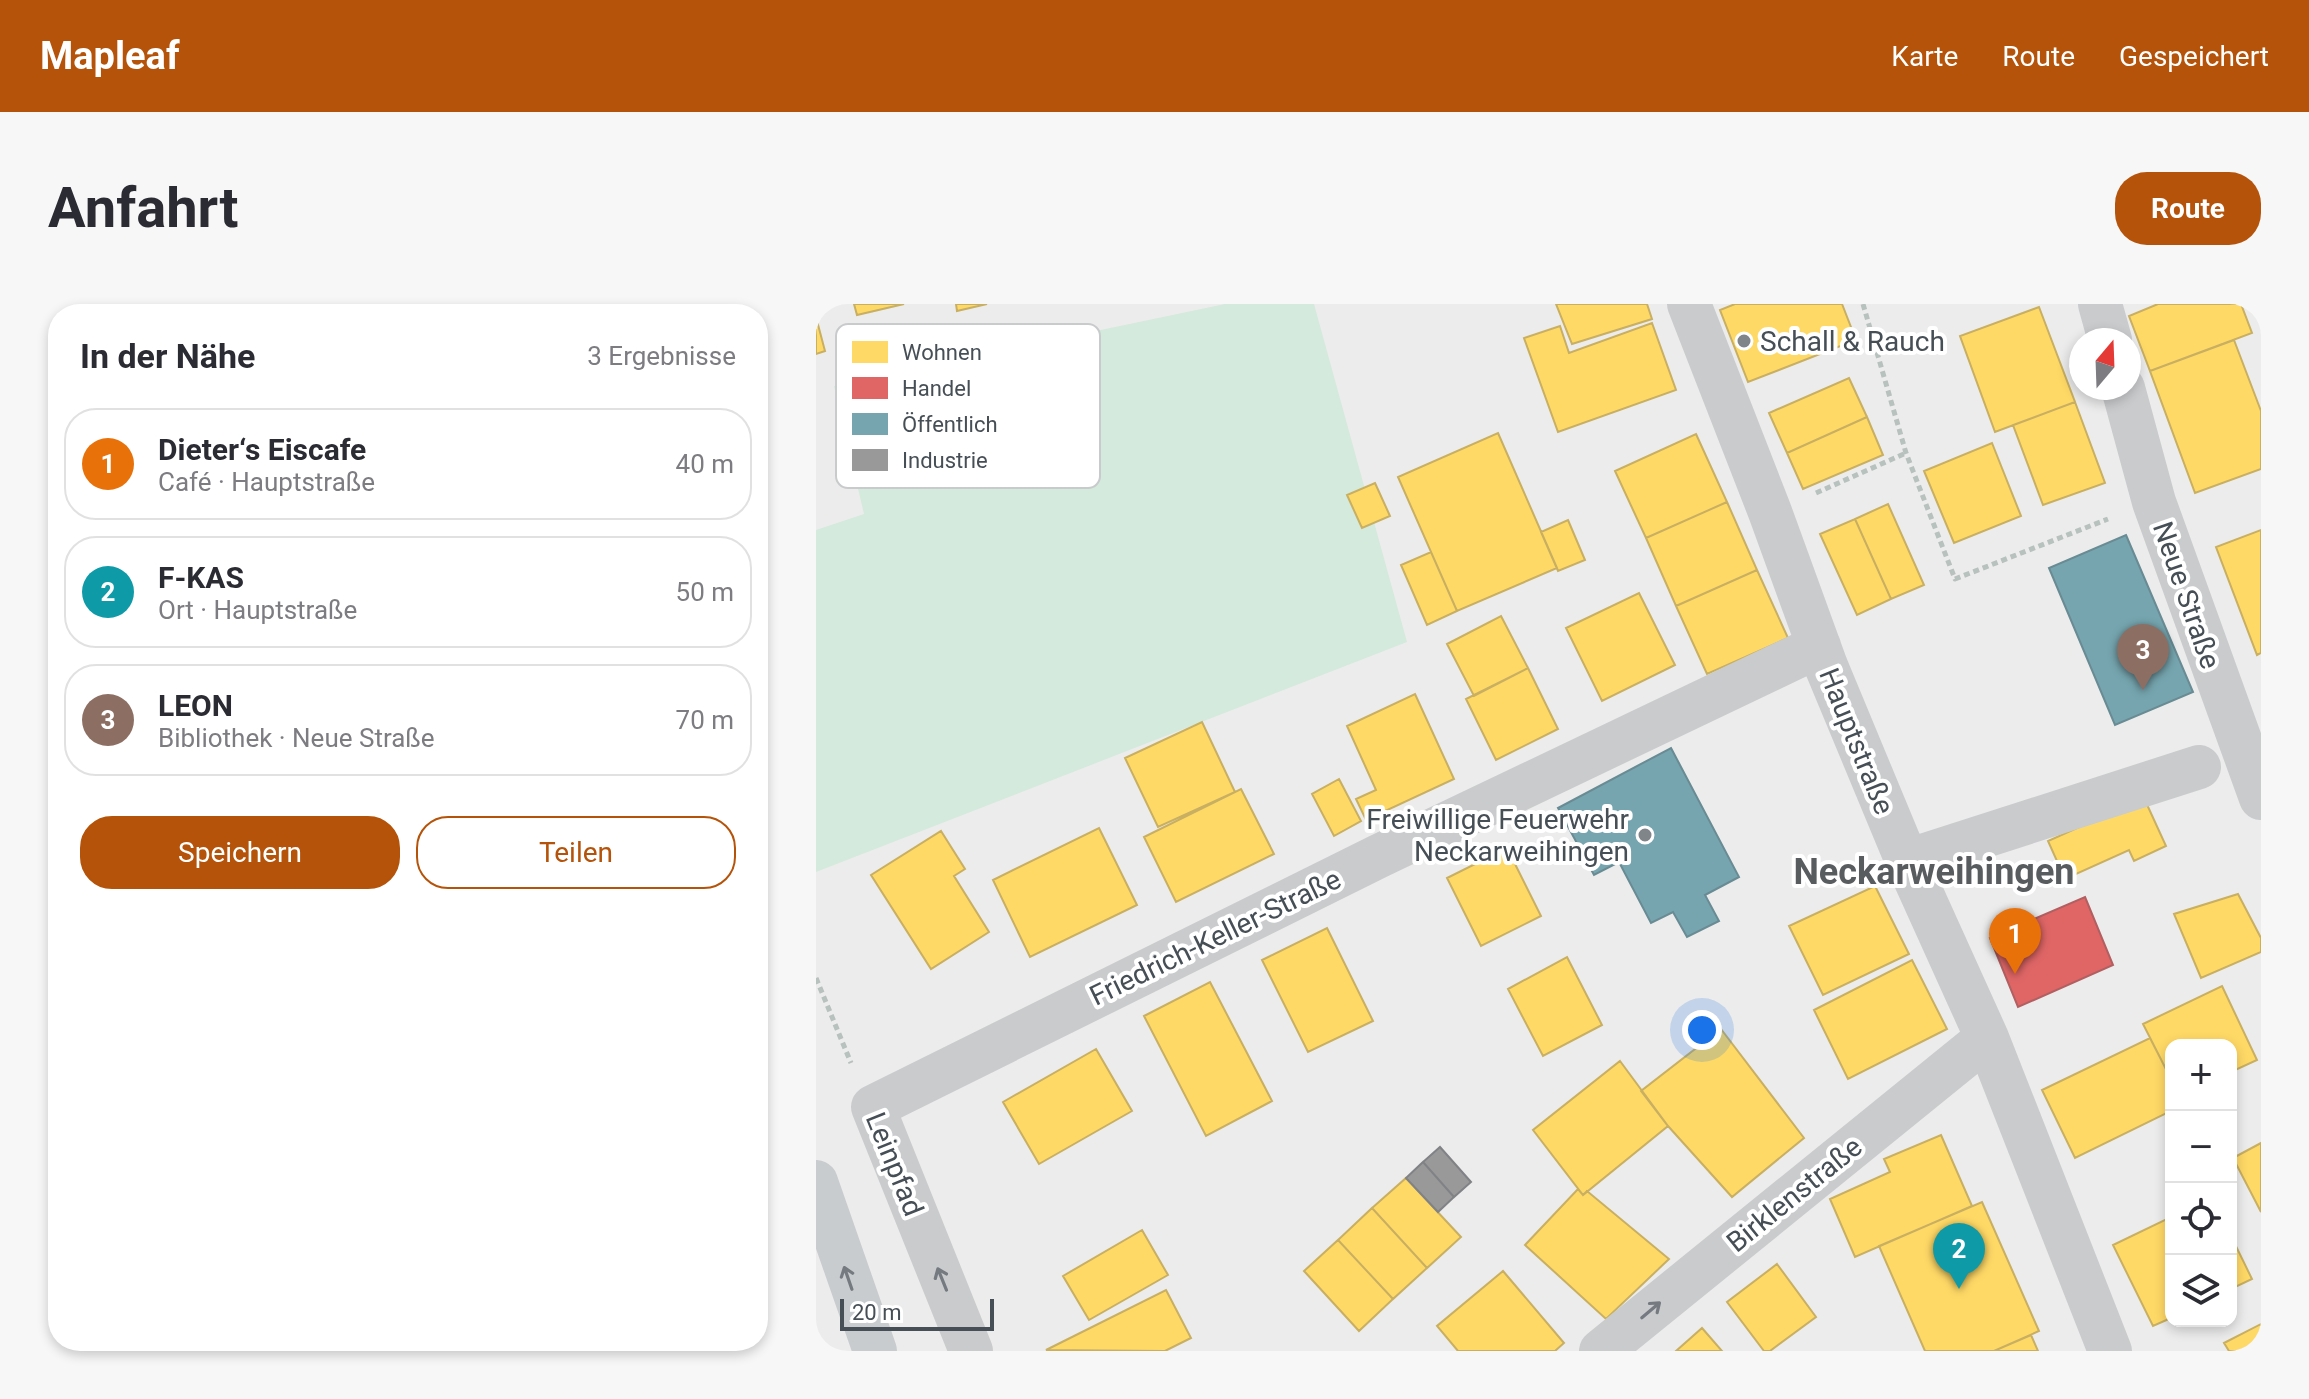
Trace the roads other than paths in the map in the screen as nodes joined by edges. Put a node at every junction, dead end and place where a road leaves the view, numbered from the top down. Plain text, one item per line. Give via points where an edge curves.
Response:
1 (1689, 304) edge
2 (2100, 304) edge
3 (2107, 328) edge
4 (2126, 400) edge
5 (1819, 646) junction
6 (2199, 767) dead end
7 (2261, 798) edge
8 (1907, 861) junction
9 (1987, 1038) junction
10 (873, 1107) joint
11 (816, 1182) edge
12 (875, 1351) edge
13 (971, 1351) edge
14 (1601, 1351) edge
15 (2110, 1351) edge

1 - 5 street, Hauptstraße
2 - 3 street
4 - 7 street, Neue Straße via 2154,502
5 - 8 street, Hauptstraße
5 - 10 street, Friedrich-Keller-Straße
6 - 8 street
8 - 9 street, Hauptstraße
14 -> 9 street, Birklenstraße
9 - 15 street, Hauptstraße
13 -> 10 street, Leinpfad
12 -> 11 main road

